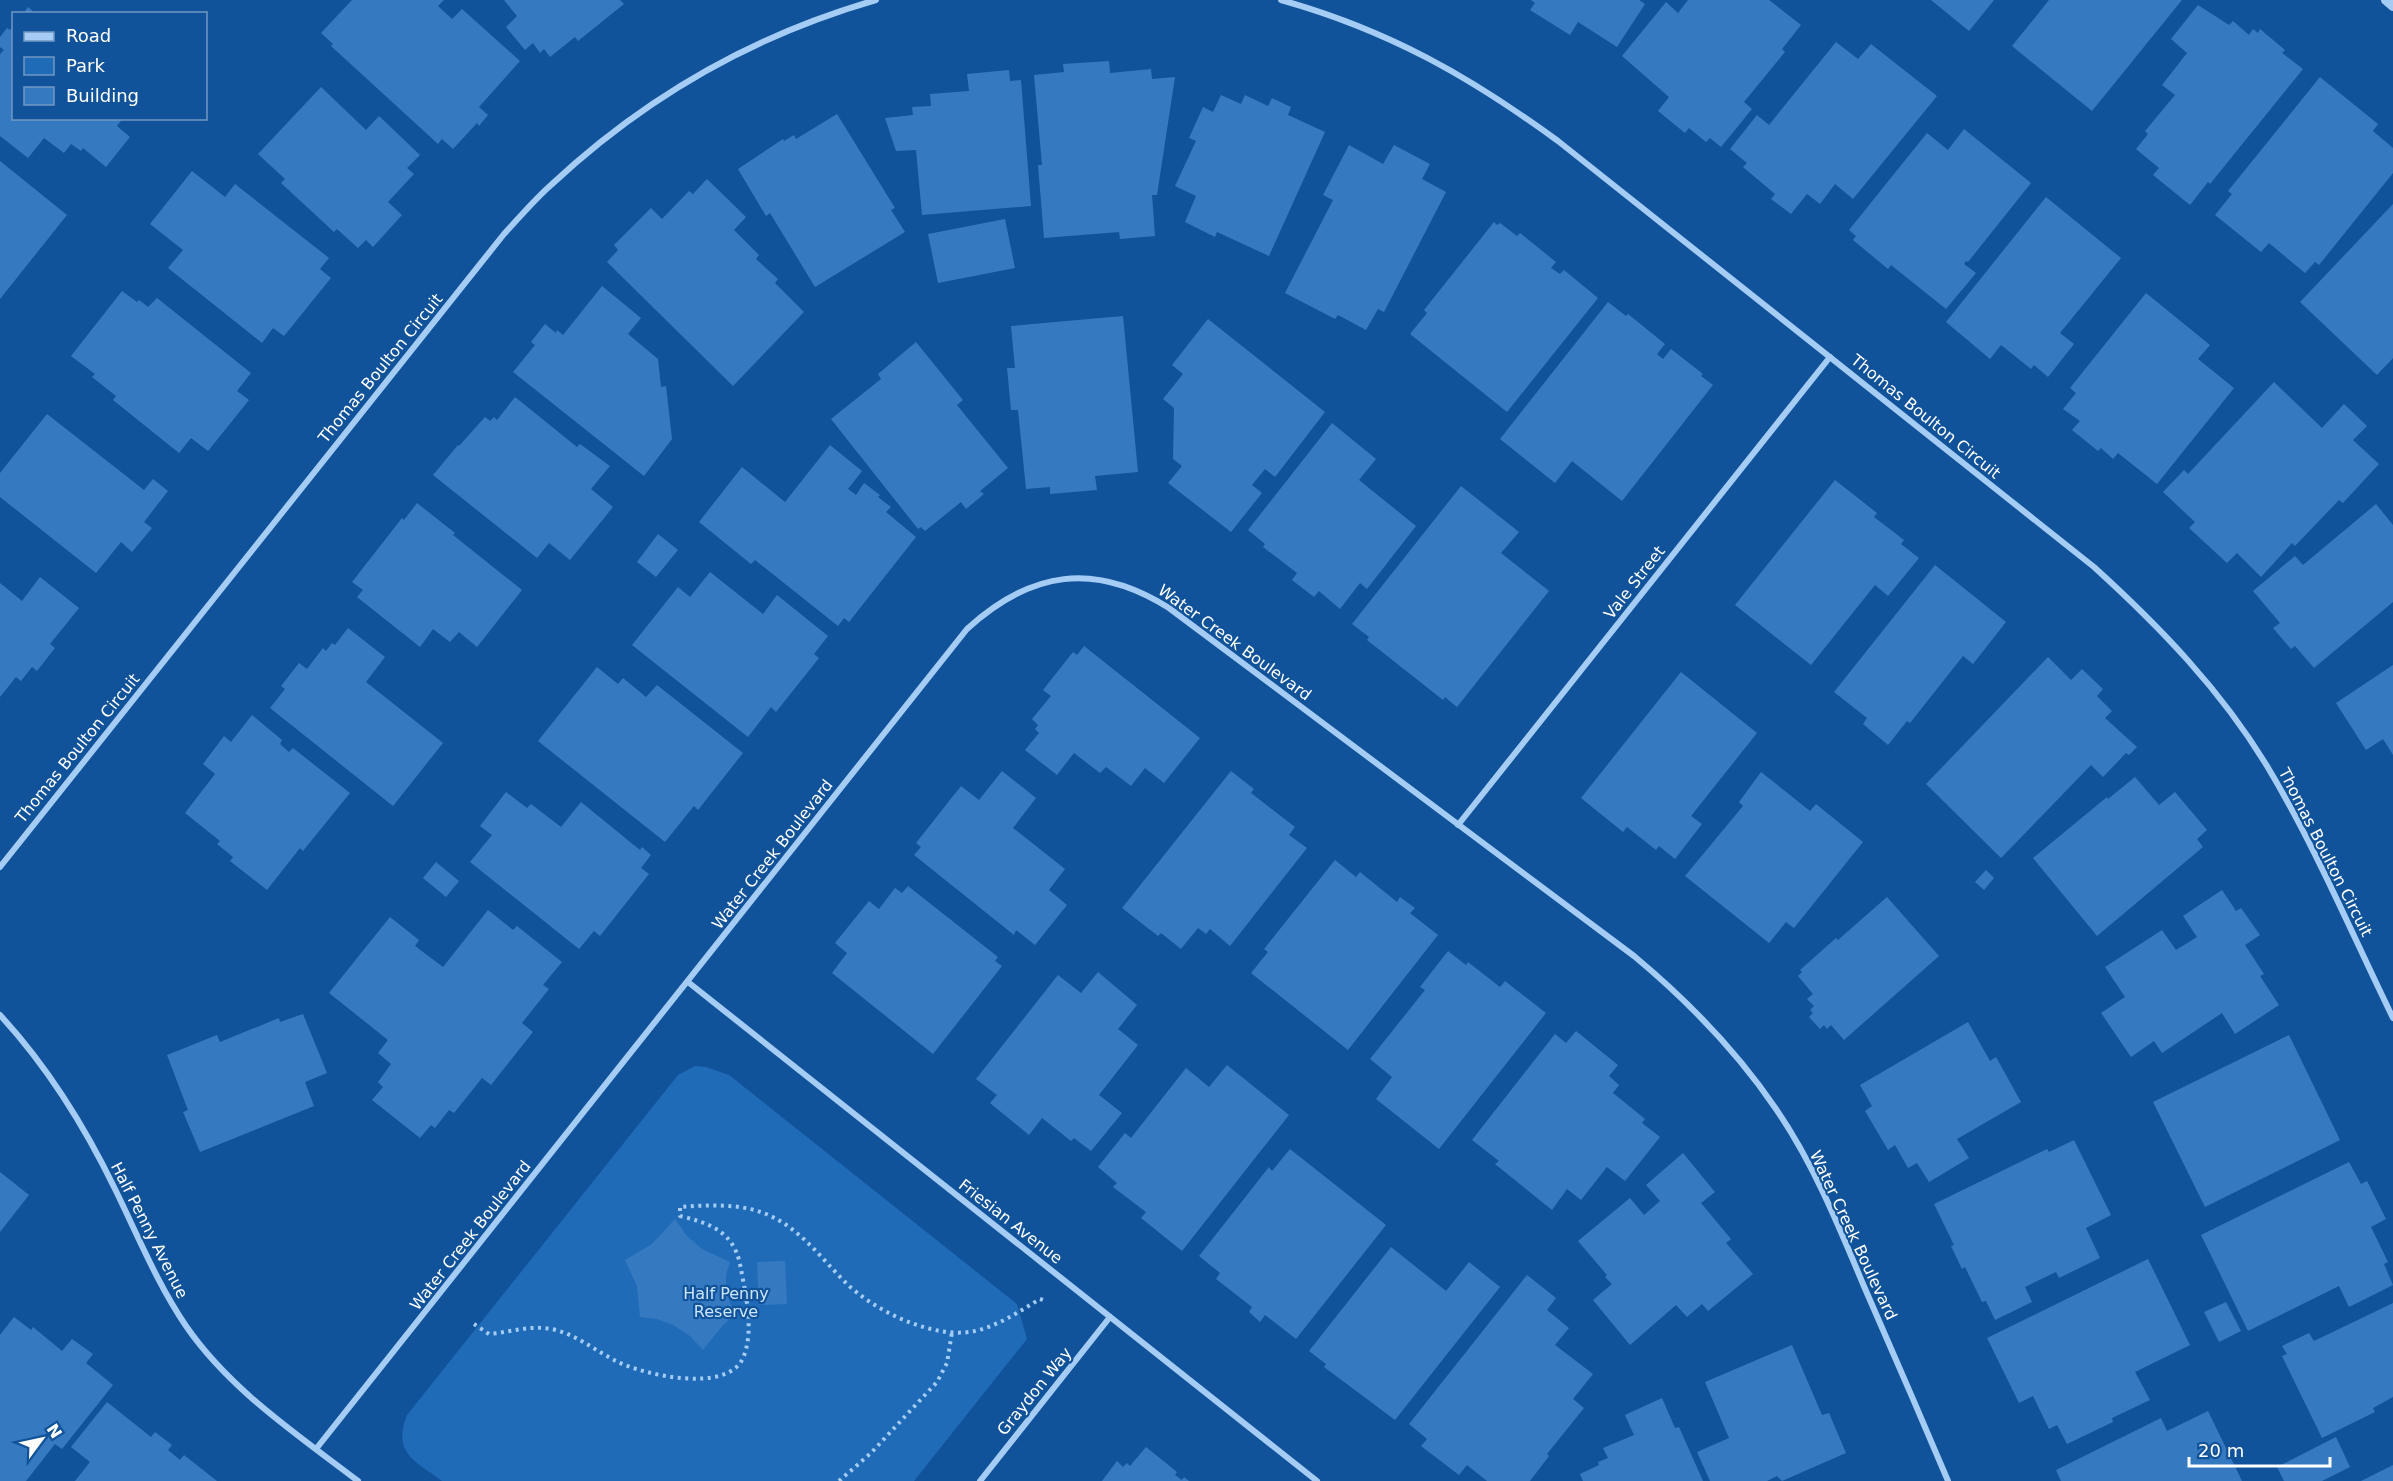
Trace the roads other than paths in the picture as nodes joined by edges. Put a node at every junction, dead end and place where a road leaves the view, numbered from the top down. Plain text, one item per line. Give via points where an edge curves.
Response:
1 (876, 0) edge
2 (1281, 0) edge
3 (2386, 0) edge
4 (2393, 6) edge
5 (1830, 357) junction
6 (1458, 825) junction
7 (0, 867) edge
8 (688, 982) junction
9 (0, 1015) edge
10 (2393, 1018) edge
11 (1110, 1317) junction
12 (316, 1449) junction
13 (358, 1481) edge
14 (980, 1481) edge
15 (1317, 1481) edge
16 (1948, 1481) edge

1 - 7 street, Thomas Boulton Circuit via 773,36 712,66 601,141 550,186 504,234
2 - 5 street, Thomas Boulton Circuit via 1378,33 1502,100
3 - 4 street
5 - 6 street, Vale Street
5 - 10 street, Thomas Boulton Circuit via 2094,567 2144,612 2189,661 2266,764
6 - 8 street, Water Creek Boulevard via 1146,593 1093,579 1038,584 1011,595 967,629
6 - 16 street, Water Creek Boulevard via 1634,956 1713,1029 1748,1070 1782,1119 1826,1197
8 - 11 street, Friesian Avenue
8 - 12 street, Water Creek Boulevard
9 - 12 street, Half Penny Avenue via 55,1085 87,1138 160,1286 188,1328 237,1385
11 - 14 street, Graydon Way
11 - 15 street, Friesian Avenue
12 - 13 street, Half Penny Avenue

